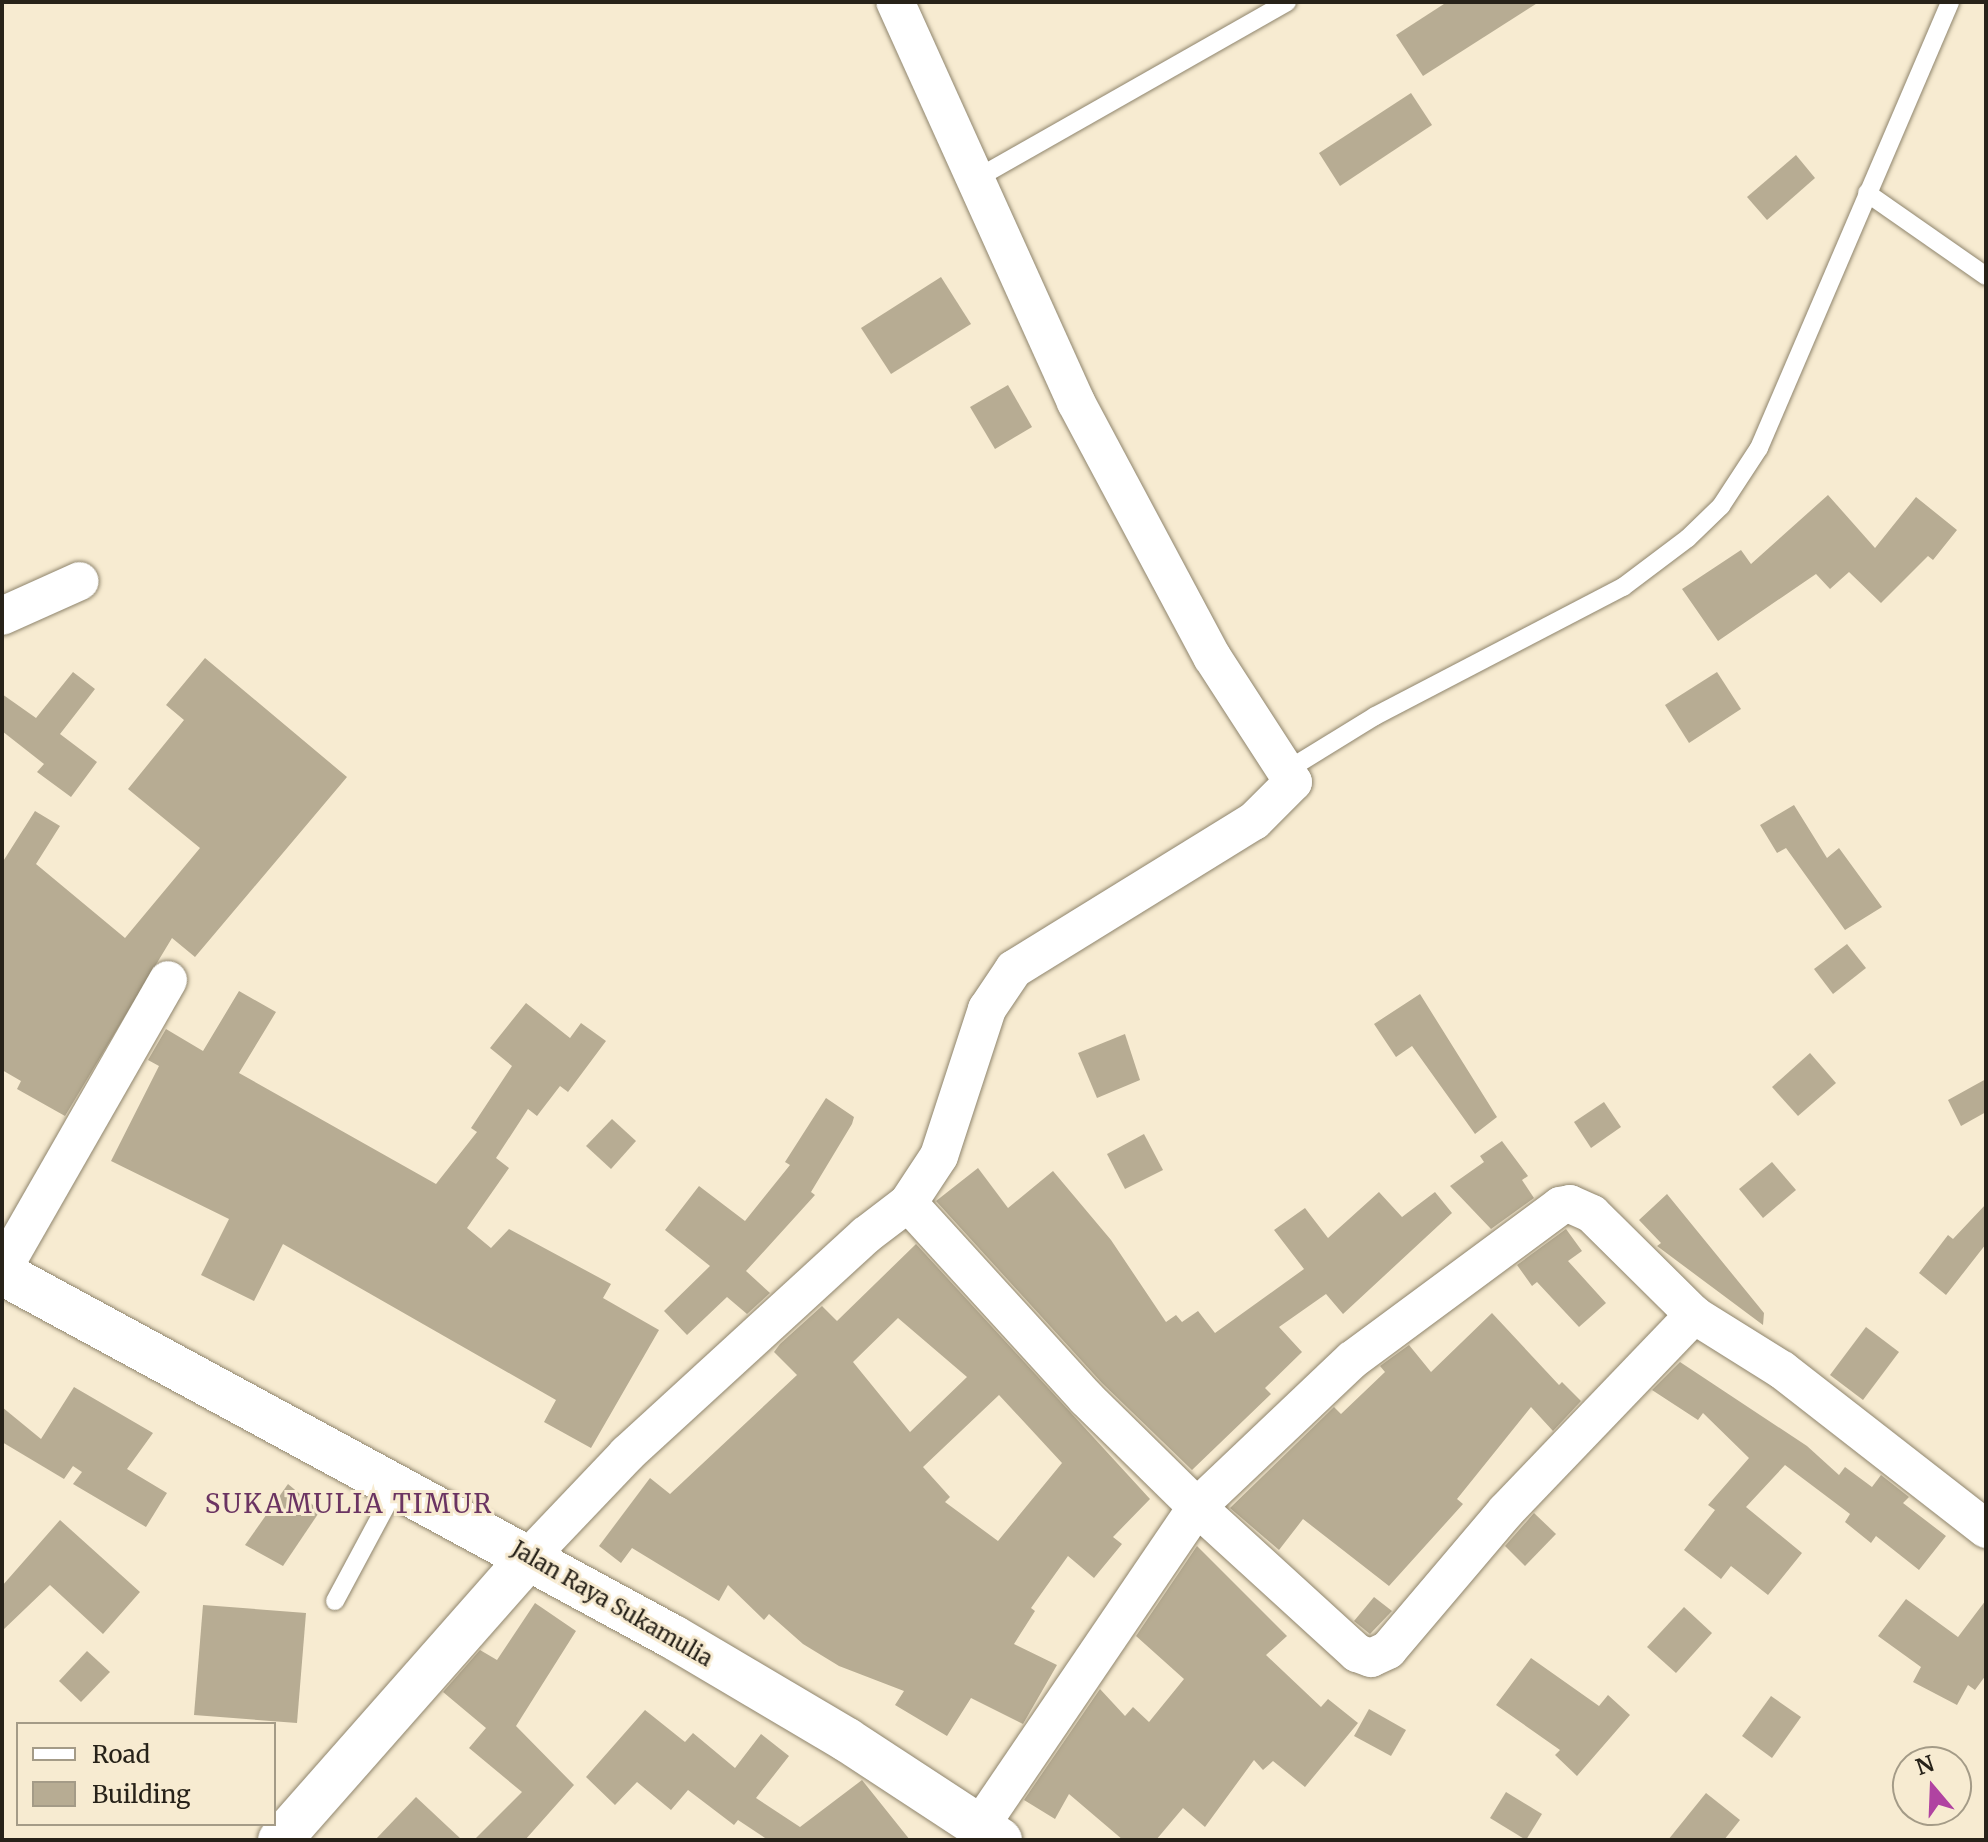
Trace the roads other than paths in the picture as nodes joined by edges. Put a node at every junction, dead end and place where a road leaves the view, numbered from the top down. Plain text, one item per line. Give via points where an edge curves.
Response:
1 (895, 2) edge
2 (1287, 2) edge
3 (1950, 2) edge
4 (974, 180) junction
5 (1867, 193) junction
6 (1986, 276) edge
7 (80, 581) dead end
8 (2, 616) edge
9 (1289, 769) junction
10 (168, 980) dead end
11 (908, 1203) junction
12 (2, 1271) edge
13 (1694, 1315) junction
14 (397, 1485) junction
15 (1197, 1507) junction
16 (1986, 1529) edge
17 (530, 1556) junction
18 (335, 1601) dead end
19 (990, 1833) edge
20 (280, 1840) edge

1 - 4 street
2 - 4 lane
3 - 5 lane
4 - 9 street via 1076,402 1212,657
5 - 6 lane
5 - 9 lane via 1759,448 1721,506 1623,587 1375,716
7 - 8 street
9 - 11 street via 1293,782 1285,796 1254,821 1014,969 987,1009 939,1156
10 - 12 street
11 - 15 street via 1086,1398
11 - 17 street via 866,1235 627,1454
12 - 14 main road, Jalan Raya Sukamulia
13 - 15 street via 1592,1214 1570,1204 1560,1206 1352,1360
13 - 15 street via 1506,1511 1379,1656 1357,1653
13 - 16 street via 1782,1370
14 - 17 main road, Jalan Raya Sukamulia
14 - 18 lane
15 - 19 street
17 - 19 main road, Jalan Raya Sukamulia via 847,1740
17 - 20 main road

